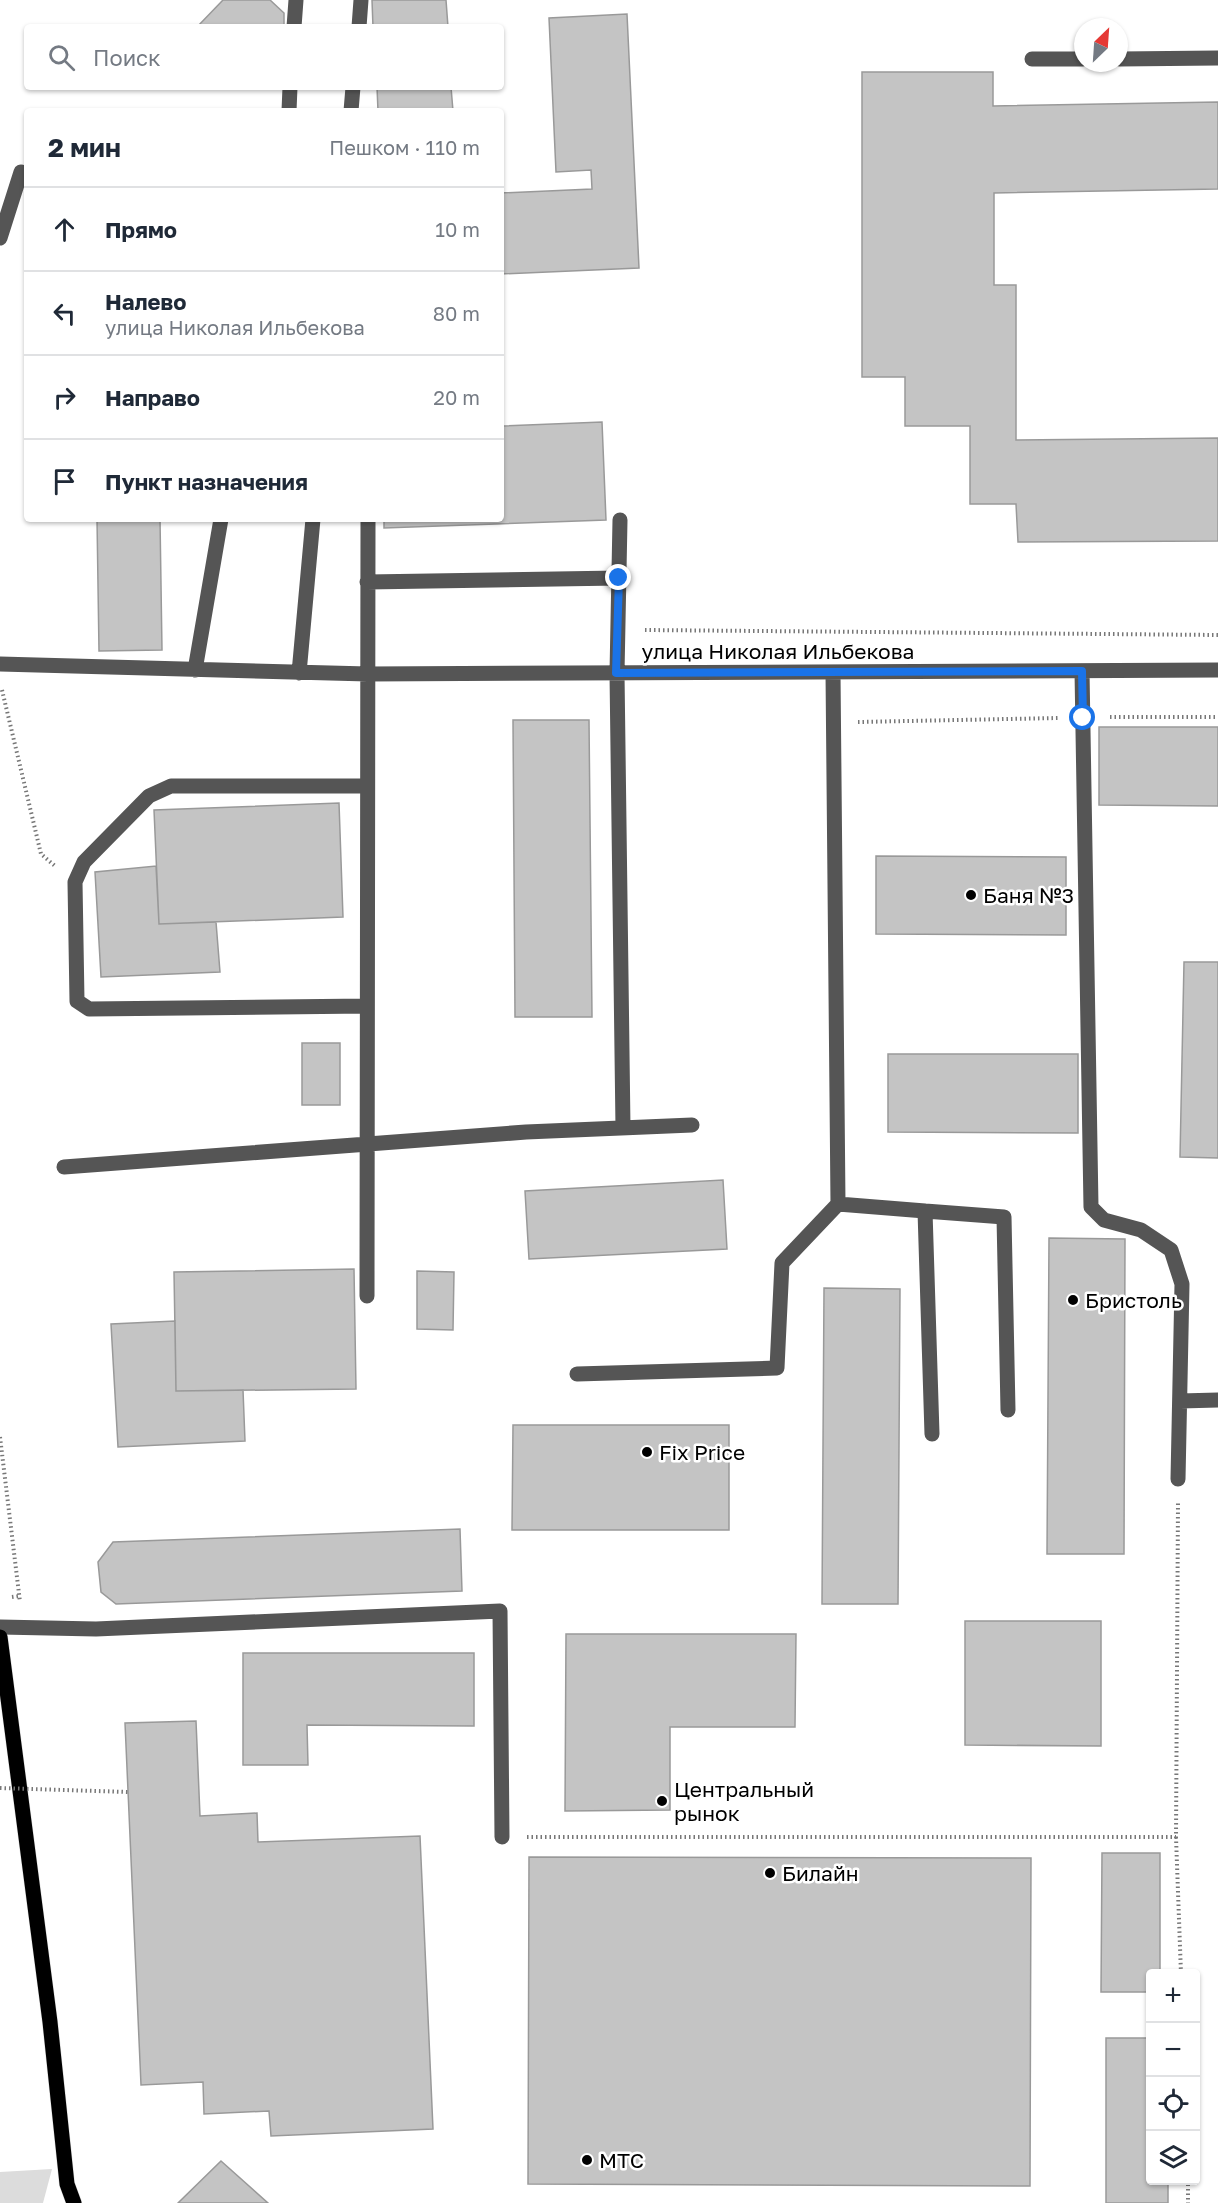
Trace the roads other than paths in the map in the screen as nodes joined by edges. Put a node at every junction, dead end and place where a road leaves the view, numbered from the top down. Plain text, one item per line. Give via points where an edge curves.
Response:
1 (296, 0) edge
2 (362, 0) edge
3 (294, 24) edge
4 (359, 24) edge
5 (1218, 58) edge
6 (1032, 59) dead end
7 (1074, 59) edge
8 (1128, 59) edge
9 (290, 90) edge
10 (353, 90) edge
11 (289, 108) edge
12 (351, 108) edge
13 (21, 172) dead end
14 (0, 238) edge
15 (620, 520) dead end
16 (220, 522) edge
17 (313, 522) edge
18 (368, 522) edge
19 (619, 578) junction
20 (367, 582) junction
21 (0, 664) edge
22 (195, 670) junction
23 (1218, 670) edge
24 (1082, 671) junction
25 (833, 672) junction
26 (299, 673) junction
27 (616, 673) junction
28 (368, 674) junction
29 (367, 786) junction
30 (367, 1006) junction
31 (692, 1125) dead end
32 (623, 1128) junction
33 (367, 1144) junction
34 (64, 1167) dead end
35 (838, 1204) junction
36 (925, 1211) junction
37 (367, 1296) dead end
38 (577, 1374) dead end
39 (1218, 1400) edge
40 (1180, 1401) junction
41 (1008, 1410) dead end
42 (932, 1434) dead end
43 (1178, 1479) road end
44 (0, 1627) edge
45 (0, 1637) edge
46 (502, 1837) road end
47 (67, 2184) junction
48 (64, 2203) edge
49 (74, 2203) edge

1 - 3 street
2 - 4 street
5 - 8 street
6 - 7 street
9 - 11 street
10 - 12 street
13 - 14 street
15 - 19 street
16 - 22 street
17 - 26 street
18 - 20 street
19 - 20 street
19 - 27 street
20 - 28 street
21 - 22 street, улица Николая Ильбекова
22 - 26 street, улица Николая Ильбекова
23 - 24 street, улица Николая Ильбекова
24 - 25 street, улица Николая Ильбекова
24 - 40 street via 1091,1207 1104,1220 1142,1230 1171,1250 1182,1284
25 - 27 street, улица Николая Ильбекова
25 - 35 street
26 - 28 street, улица Николая Ильбекова
27 - 28 street, улица Николая Ильбекова
27 - 32 street
28 - 29 street
29 - 30 street
29 - 30 street via 171,786 149,796 84,862 75,882 77,1001 88,1009
30 - 33 street
31 - 32 street
32 - 33 street
33 - 34 street
33 - 37 street
35 - 36 street
35 - 38 street via 782,1263 777,1368
36 - 41 street via 1004,1217
36 - 42 street
39 - 40 street
40 - 43 street
44 - 46 street via 96,1629 500,1611
45 - 47 main road
47 - 48 main road
47 - 49 main road

